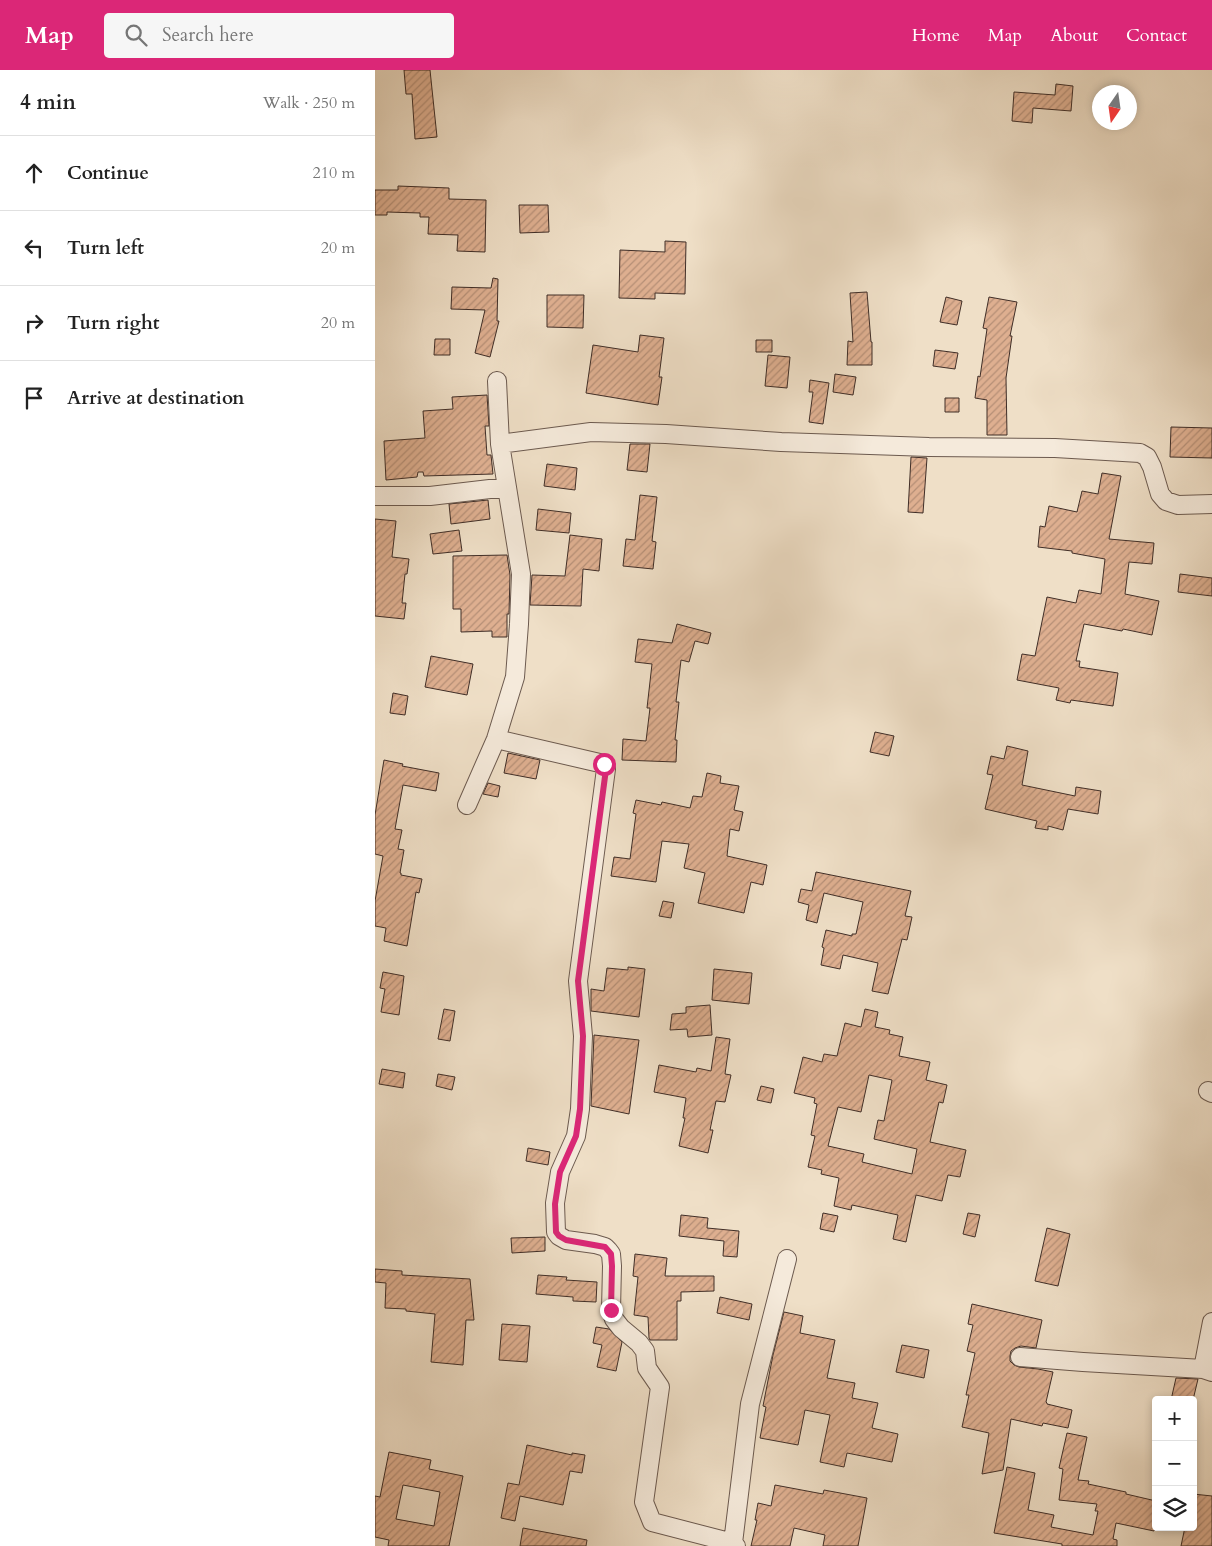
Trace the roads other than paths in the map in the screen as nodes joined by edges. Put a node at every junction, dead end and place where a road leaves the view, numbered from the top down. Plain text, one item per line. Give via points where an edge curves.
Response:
1 (497, 381) dead end
2 (500, 444) junction
3 (507, 487) junction
4 (375, 496) edge
5 (1212, 504) edge
6 (496, 739) junction
7 (467, 805) dead end
8 (787, 1259) dead end
9 (1212, 1322) edge
10 (1019, 1357) dead end
11 (1208, 1370) edge
12 (735, 1544) edge

1 - 2 street
2 - 3 street
2 - 5 street via 591,432 781,442 1140,453 1147,457 1160,494 1166,501
3 - 4 street via 430,496
3 - 6 street via 521,574 519,624 515,677
6 - 7 street
6 - 12 street via 604,764 606,769 578,981 583,1036 580,1109 576,1136 560,1172 555,1204 556,1232 566,1240 605,1247 611,1254 611,1310 614,1319 645,1351 647,1368 661,1387 644,1502 652,1522
8 - 12 street via 750,1404
9 - 11 street
10 - 11 street

